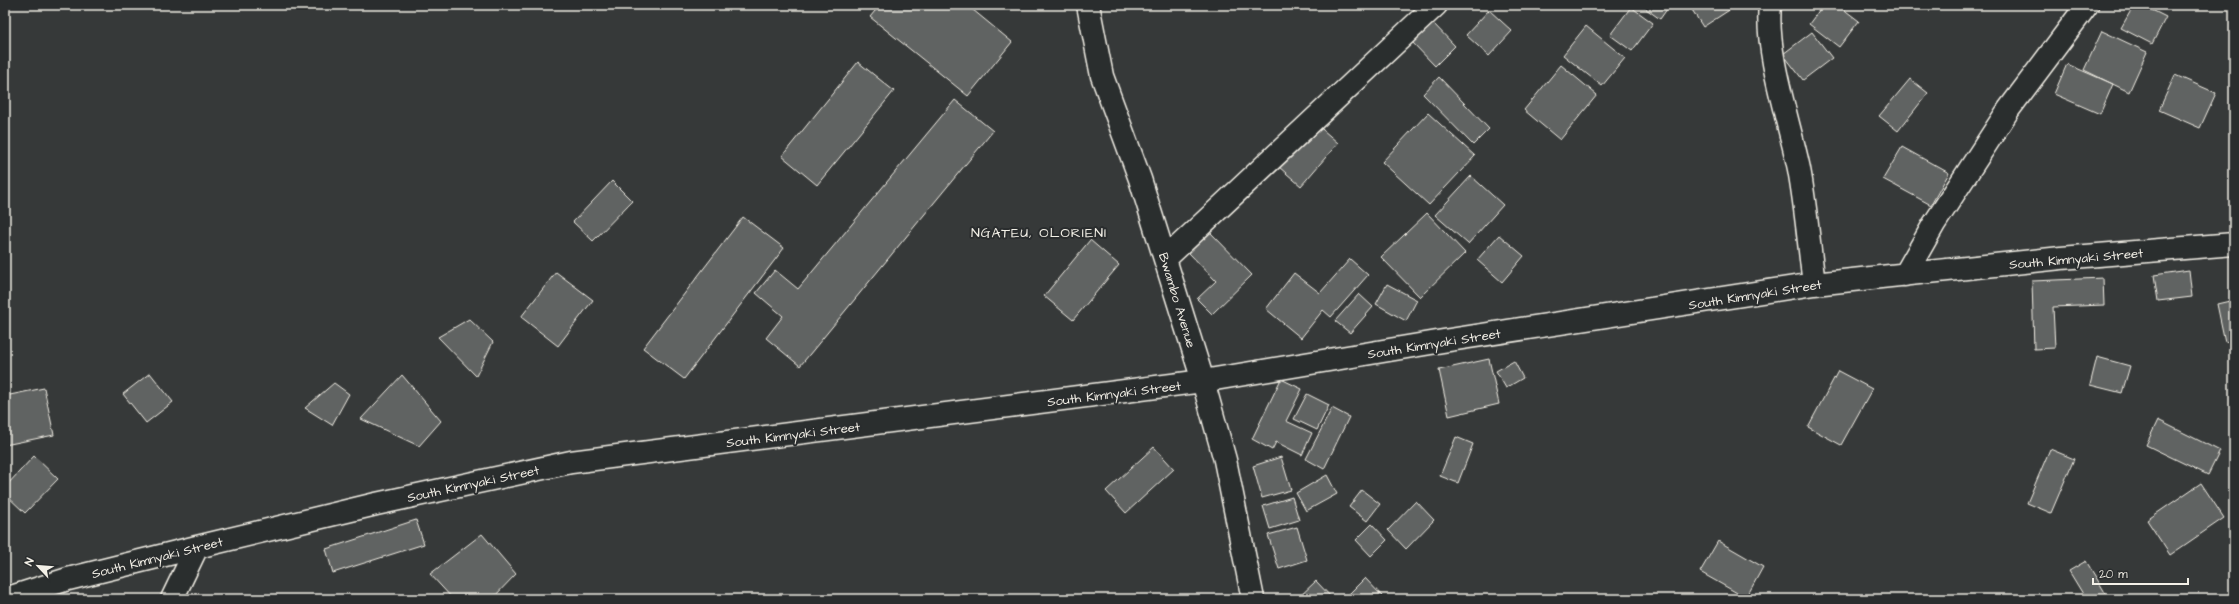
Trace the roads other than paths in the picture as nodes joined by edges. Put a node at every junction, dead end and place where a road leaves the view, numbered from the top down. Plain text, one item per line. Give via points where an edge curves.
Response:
1 (1088, 5) edge
2 (1436, 5) edge
3 (1770, 5) edge
4 (2087, 5) edge
5 (2234, 244) edge
6 (1166, 259) junction
7 (1905, 275) junction
8 (1814, 284) junction
9 (1203, 381) junction
10 (197, 547) junction
11 (5, 599) edge
12 (172, 599) edge
13 (1254, 599) edge

1 - 6 street, Bwambo Avenue via 1102,76
2 - 6 street
3 - 8 street via 1772,43 1799,170
4 - 7 street via 2009,109 1942,212
5 - 7 street, South Kimnyaki Street via 2061,258
6 - 9 street, Bwambo Avenue
7 - 8 street, South Kimnyaki Street
8 - 9 street, South Kimnyaki Street
9 - 10 street, South Kimnyaki Street via 571,462 376,504
9 - 13 street, Bwambo Avenue via 1225,460
10 - 11 street, South Kimnyaki Street via 68,578
10 - 12 street

